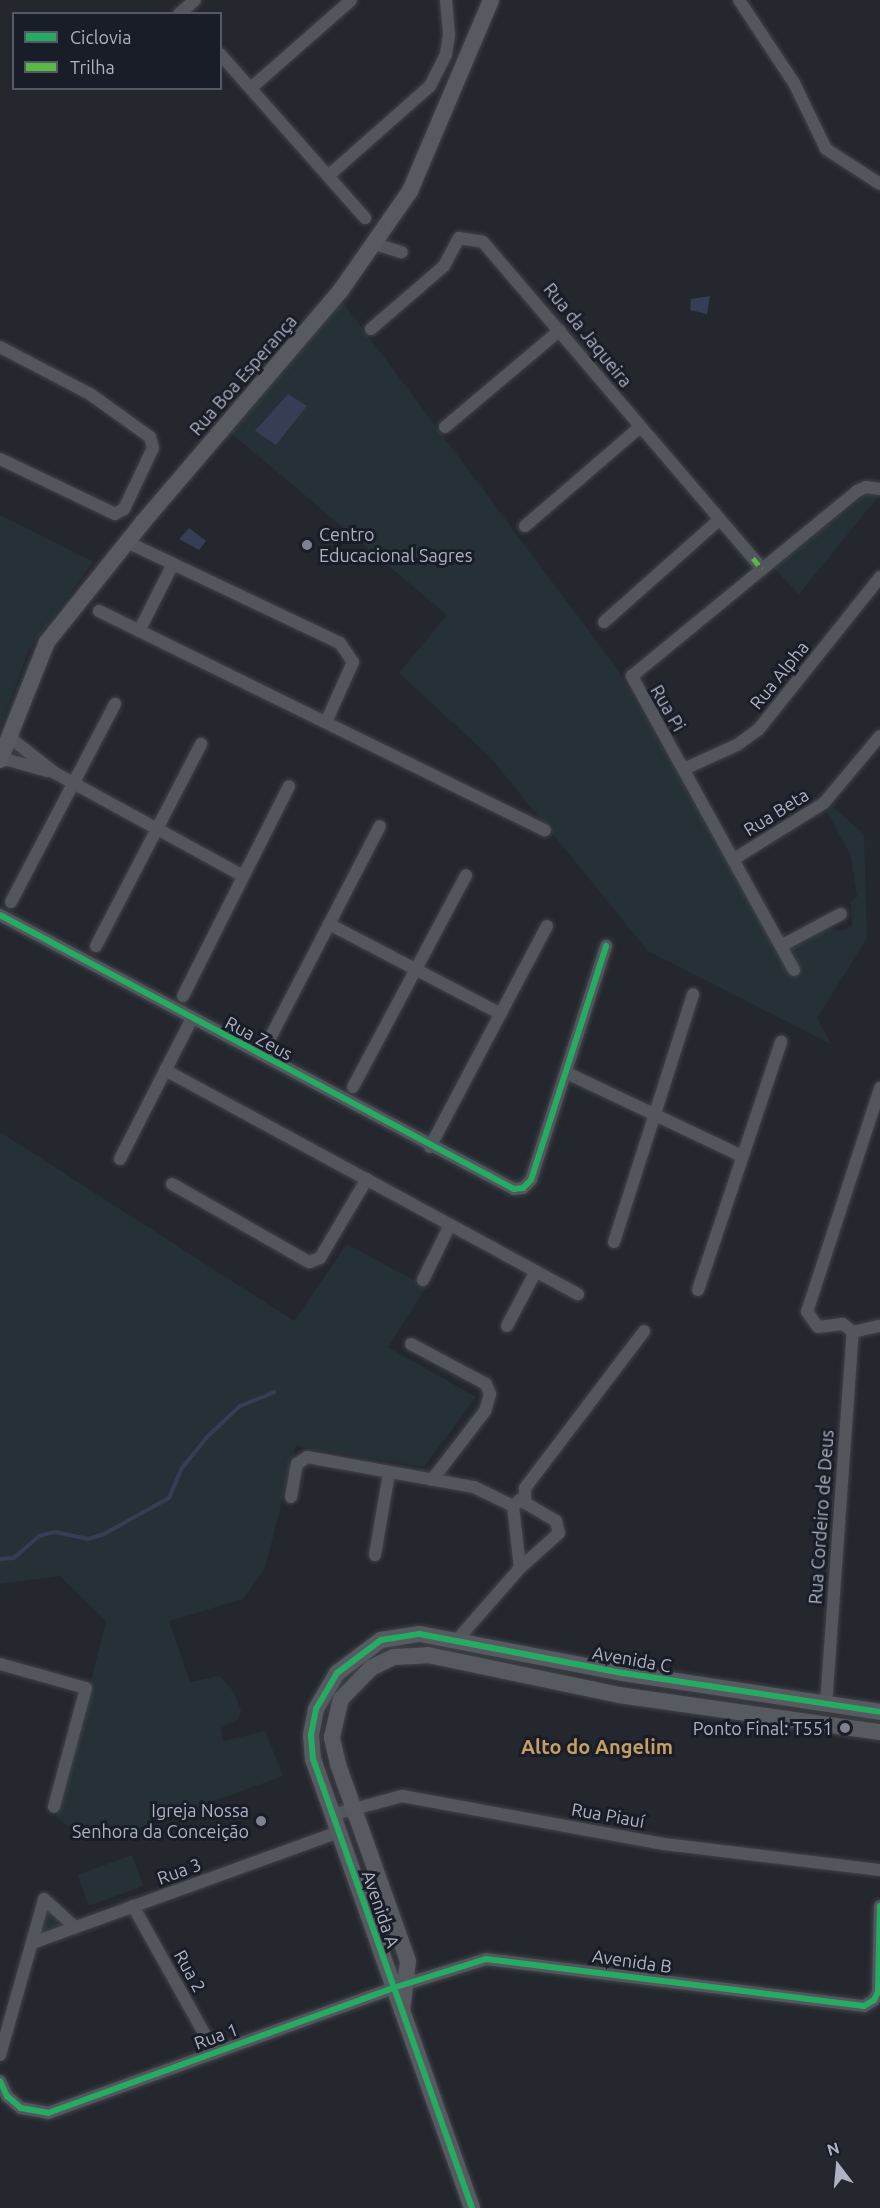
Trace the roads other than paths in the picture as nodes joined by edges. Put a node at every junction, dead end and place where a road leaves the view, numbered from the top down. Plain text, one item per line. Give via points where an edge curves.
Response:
1 (195, 0) edge
2 (351, 0) edge
3 (446, 0) edge
4 (491, 0) edge
5 (740, 0) edge
6 (181, 12) edge
7 (222, 56) edge
8 (251, 88) junction
9 (328, 176) junction
10 (880, 184) edge
11 (365, 218) dead end
12 (375, 244) junction
13 (402, 252) dead end
14 (371, 329) dead end
15 (560, 330) junction
16 (0, 347) edge
17 (445, 427) dead end
18 (640, 427) junction
19 (0, 459) edge
20 (880, 489) edge
21 (124, 509) junction
22 (719, 520) junction
23 (143, 522) junction
24 (525, 526) dead end
25 (127, 542) junction
26 (172, 566) junction
27 (762, 569) junction
28 (880, 577) edge
29 (99, 611) dead end
30 (604, 622) dead end
31 (139, 631) junction
32 (115, 704) dead end
33 (326, 722) junction
34 (880, 736) edge
35 (9, 737) junction
36 (201, 744) dead end
37 (0, 759) edge
38 (684, 769) junction
39 (54, 773) junction
40 (72, 783) junction
41 (289, 786) dead end
42 (380, 826) dead end
43 (157, 829) junction
44 (544, 830) dead end
45 (734, 859) junction
46 (466, 874) dead end
47 (243, 876) junction
48 (11, 902) dead end
49 (841, 914) dead end
50 (0, 915) edge
51 (329, 924) junction
52 (547, 926) dead end
53 (96, 946) dead end
54 (606, 946) dead end
55 (781, 946) junction
56 (416, 969) junction
57 (794, 970) dead end
58 (693, 994) dead end
59 (183, 996) dead end
60 (501, 1014) junction
61 (192, 1018) junction
62 (268, 1042) dead end
63 (781, 1042) dead end
64 (165, 1070) junction
65 (567, 1073) junction
66 (353, 1087) dead end
67 (880, 1088) edge
68 (654, 1114) junction
69 (430, 1148) junction
70 (742, 1156) junction
71 (120, 1159) dead end
72 (367, 1179) junction
73 (172, 1184) dead end
74 (450, 1225) junction
75 (614, 1242) dead end
76 (536, 1271) junction
77 (423, 1280) dead end
78 (698, 1290) dead end
79 (578, 1294) dead end
80 (507, 1326) dead end
81 (880, 1326) edge
82 (644, 1331) dead end
83 (853, 1332) junction
84 (411, 1344) dead end
85 (389, 1473) junction
86 (432, 1480) junction
87 (291, 1497) dead end
88 (525, 1501) junction
89 (513, 1506) junction
90 (375, 1555) dead end
91 (520, 1568) junction
92 (381, 1640) joint
93 (457, 1640) junction
94 (0, 1664) edge
95 (623, 1673) junction
96 (361, 1674) joint
97 (620, 1695) junction
98 (826, 1705) junction
99 (880, 1712) edge
100 (880, 1732) edge
101 (54, 1807) dead end
102 (353, 1808) junction
103 (332, 1815) junction
104 (338, 1832) junction
105 (880, 1870) edge
106 (133, 1906) junction
107 (880, 1906) edge
108 (75, 1928) junction
109 (32, 1943) junction
110 (401, 1985) junction
111 (215, 2053) junction
112 (0, 2055) edge
113 (0, 2081) edge
114 (472, 2208) edge

1 - 6 street
2 - 8 street
3 - 9 street via 447,44 430,86
4 - 12 street, Rua Boa Esperança via 428,156
5 - 10 street via 794,83 826,149
7 - 8 street
8 - 9 street
9 - 11 street
12 - 13 street
12 - 23 street, Rua Boa Esperança via 341,290
14 - 15 street, Rua da Jaqueira via 444,266 459,238 483,242 493,251
15 - 17 street
15 - 18 street, Rua da Jaqueira
16 - 21 street via 90,394 150,437 153,448
18 - 22 street, Rua da Jaqueira
18 - 24 street
19 - 21 street via 110,514
20 - 27 street, Rua Pi via 861,488
21 - 23 street
22 - 27 street, Rua da Jaqueira
22 - 30 street
23 - 25 street, Rua Boa Esperança
25 - 26 street
25 - 35 street, Rua Boa Esperança via 47,642
26 - 31 street
26 - 33 street via 326,634 349,651 352,662
27 - 38 street, Rua Pi via 632,676
28 - 38 street, Rua Alpha via 758,730 737,745
29 - 31 street
31 - 33 street
32 - 40 street
33 - 44 street
34 - 45 street, Rua Beta via 824,803
35 - 37 street, Rua Boa Esperança
35 - 39 street
36 - 43 street
37 - 39 street
38 - 45 street, Rua Pi
39 - 40 street
40 - 43 street
40 - 48 street
41 - 47 street
42 - 51 street
43 - 47 street
43 - 53 street
45 - 55 street, Rua Pi
46 - 56 street
47 - 59 street
49 - 55 street
50 - 61 street, Rua Zeus
51 - 56 street
51 - 62 street
52 - 60 street
54 - 65 street
55 - 57 street, Rua Pi
56 - 60 street
56 - 66 street
58 - 68 street
60 - 69 street
61 - 64 street
61 - 69 street, Rua Zeus
63 - 70 street
64 - 71 street
64 - 72 street
65 - 68 street
65 - 69 street, Rua Zeus via 531,1180 524,1188 503,1186
67 - 83 street via 807,1312 818,1327 843,1324
68 - 70 street
68 - 75 street
70 - 78 street
72 - 73 street via 320,1258 309,1262
72 - 74 street
74 - 76 street
74 - 77 street
76 - 79 street
76 - 80 street
81 - 83 street
82 - 88 street via 525,1488
83 - 98 street, Rua Cordeiro de Deus
84 - 86 street via 486,1384 490,1394 486,1411
85 - 86 street
85 - 87 street via 307,1457 297,1464
85 - 90 street
86 - 89 street via 474,1487
88 - 89 street
88 - 91 street via 560,1528
89 - 91 street
91 - 93 street
92 - 93 street, Avenida C via 420,1634
92 - 103 street, Avenida A via 337,1672 316,1709 310,1746
93 - 95 street, Avenida C
94 - 101 street via 86,1688
95 - 97 street
95 - 98 street, Avenida C
96 - 97 street, Avenida C via 394,1657 428,1655
96 - 102 street, Avenida A via 341,1699 332,1726 334,1749
97 - 100 street, Avenida C
98 - 99 street, Avenida C
102 - 103 street, Rua Piauí
102 - 105 street, Rua Piauí via 402,1796 664,1844
102 - 110 street, Avenida A via 408,1961
103 - 104 street, Avenida A
104 - 106 street, Rua 3
104 - 110 street, Avenida A
106 - 108 street, Rua 3
106 - 111 street, Rua 2
107 - 110 street, Avenida B via 878,1992 869,2003 851,2007 508,1959 476,1961
108 - 109 street, Rua 3
108 - 109 street via 44,1899
109 - 112 street
110 - 111 street, Rua 1
110 - 114 street, Avenida A via 402,2012
111 - 113 street, Rua 1 via 48,2113 21,2108 7,2096

